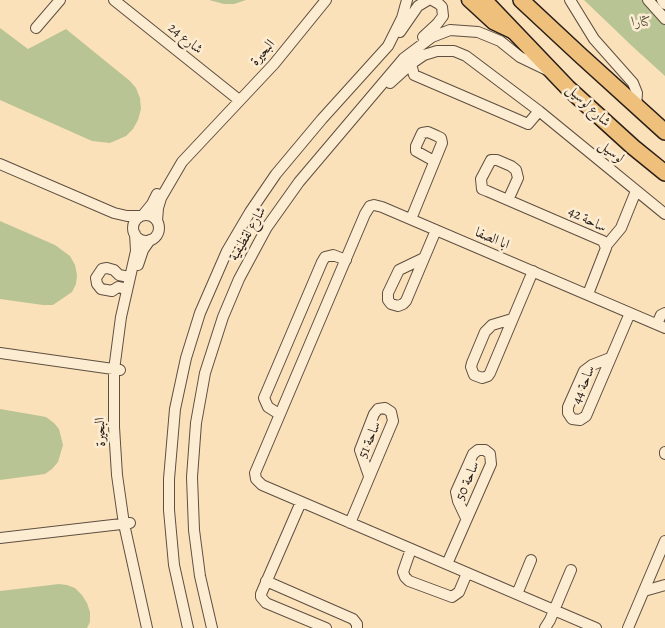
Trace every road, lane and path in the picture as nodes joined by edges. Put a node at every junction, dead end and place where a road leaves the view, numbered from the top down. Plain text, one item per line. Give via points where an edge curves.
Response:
1 (60, 0) edge
2 (114, 0) edge
3 (318, 0) edge
4 (326, 0) edge
5 (407, 0) edge
6 (430, 0) edge
7 (468, 0) edge
8 (484, 0) edge
9 (522, 0) edge
10 (570, 0) edge
11 (648, 0) edge
12 (662, 0) edge
13 (665, 4) edge
14 (665, 19) edge
15 (36, 28) dead end
16 (516, 34) junction
17 (388, 46) junction
18 (408, 61) junction
19 (552, 72) junction
20 (236, 99) junction
21 (636, 107) junction
22 (539, 111) junction
23 (665, 132) edge
24 (434, 161) dead end
25 (0, 164) edge
26 (177, 164) junction
27 (665, 173) edge
28 (636, 191) junction
29 (508, 200) dead end
30 (114, 213) junction
31 (665, 214) edge
32 (141, 216) junction
33 (411, 219) junction
34 (157, 221) junction
35 (436, 230) junction
36 (134, 232) junction
37 (150, 240) junction
38 (606, 246) junction
39 (424, 258) junction
40 (346, 260) junction
41 (533, 271) junction
42 (129, 277) junction
43 (128, 291) junction
44 (588, 294) junction
45 (665, 312) edge
46 (630, 313) junction
47 (512, 319) junction
48 (661, 326) edge
49 (0, 353) edge
50 (610, 358) junction
51 (117, 370) junction
52 (279, 414) junction
53 (369, 476) junction
54 (301, 502) junction
55 (466, 518) junction
56 (127, 523) junction
57 (350, 523) junction
58 (0, 538) edge
59 (665, 540) edge
60 (411, 549) junction
61 (532, 560) dead end
62 (447, 564) junction
63 (571, 570) dead end
64 (467, 573) junction
65 (266, 581) junction
66 (665, 585) edge
67 (141, 591) junction
68 (644, 591) junction
69 (517, 594) junction
70 (550, 622) edge
71 (147, 628) edge
72 (153, 628) edge
73 (188, 628) edge
74 (212, 628) edge
75 (326, 628) edge
76 (357, 628) edge
77 (596, 628) edge
78 (628, 628) edge

1 - 15 street
2 - 20 street, شارع 24
3 - 20 street, البحيرة
4 - 20 street, البحيرة via 274,64
5 - 17 street, شارع لقطيفية
6 - 17 street via 418,6
6 - 18 street via 442,7 443,16 420,39
7 - 16 main road, شارع لوسيل via 493,23
8 - 16 highway, شارع لوسيل
9 - 21 highway
10 - 21 street via 594,39 633,83 637,93
11 - 14 street
12 - 13 street
16 - 19 highway, شارع لوسيل
17 - 73 street, شارع لقطيفية via 276,174 227,251 200,313 174,411 169,479 174,565
18 - 19 street, شارع لقطيفية via 423,43 443,32 464,30 494,38
18 - 22 street, لوسيل via 437,51 466,56
18 - 22 street via 414,75 528,124
18 - 74 street, شارع لقطيفية via 299,182 266,227 233,291 210,356 196,423 192,494 199,571
19 - 27 highway, شارع لوسيل
20 - 26 street, البحيرة
21 - 23 highway
22 - 28 street, لوسيل
24 - 33 street
25 - 30 street
26 - 32 street, البحيرة
26 - 34 street, البحيرة via 158,205
28 - 31 street, لوسيل
28 - 38 street via 621,228
29 - 38 street, ساحة 42 via 600,240
30 - 32 street
30 - 36 street
32 - 34 street via 151,216
32 - 36 street via 134,223
33 - 35 street, ابا الصفا
33 - 40 street, ابا الصفا via 377,205 370,206
34 - 37 street via 158,233
35 - 39 street
35 - 41 street, ابا الصفا
36 - 37 street via 141,240
36 - 42 street, البحيرة via 136,251
37 - 43 street, البحيرة
38 - 44 street, ساحة 42
39 - 39 street via 399,270 388,294 391,304 398,306 406,301
40 - 52 street, ابا الصفا
40 - 52 street via 336,255 325,257 315,278 264,398 268,407
41 - 44 street, ابا الصفا
41 - 47 street
42 - 43 street, البحيرة
42 - 43 street via 107,268 102,269 96,278 101,289 112,291 118,287
43 - 51 street, البحيرة
44 - 46 street, ابا الصفا
45 - 48 street, ابا الصفا via 661,315
46 - 48 street, ابا الصفا
46 - 50 street, ساحة 44
47 - 47 street via 492,325 485,332 472,363 474,375 488,376
49 - 51 street
50 - 50 street, ساحة 44 via 592,364 584,371 568,407 572,419 580,420 586,416
51 - 56 street, البحيرة via 117,446
52 - 54 street, ابا الصفا via 254,476 262,485
53 - 53 street, ساحة 51 via 360,450 374,414 385,408 391,412 393,421
53 - 57 street, ساحة 51
54 - 57 street, ابا الصفا
54 - 65 street
55 - 55 street, ساحة 50 via 456,492 472,454 485,450 490,454 491,464
55 - 62 street, ساحة 50
56 - 58 street
56 - 67 street, البحيرة
57 - 60 street, ابا الصفا
59 - 68 street
60 - 62 street, ابا الصفا
60 - 64 street via 403,572 409,581 452,597 459,592
61 - 69 street
62 - 64 street, ابا الصفا
63 - 70 street
64 - 69 street, ابا الصفا
65 - 75 street via 261,594 263,600
65 - 76 street via 354,619
66 - 68 street
67 - 71 street, البحيرة
67 - 72 street, البحيرة
68 - 78 street
69 - 70 street, ابا الصفا
70 - 77 street, ابا الصفا

